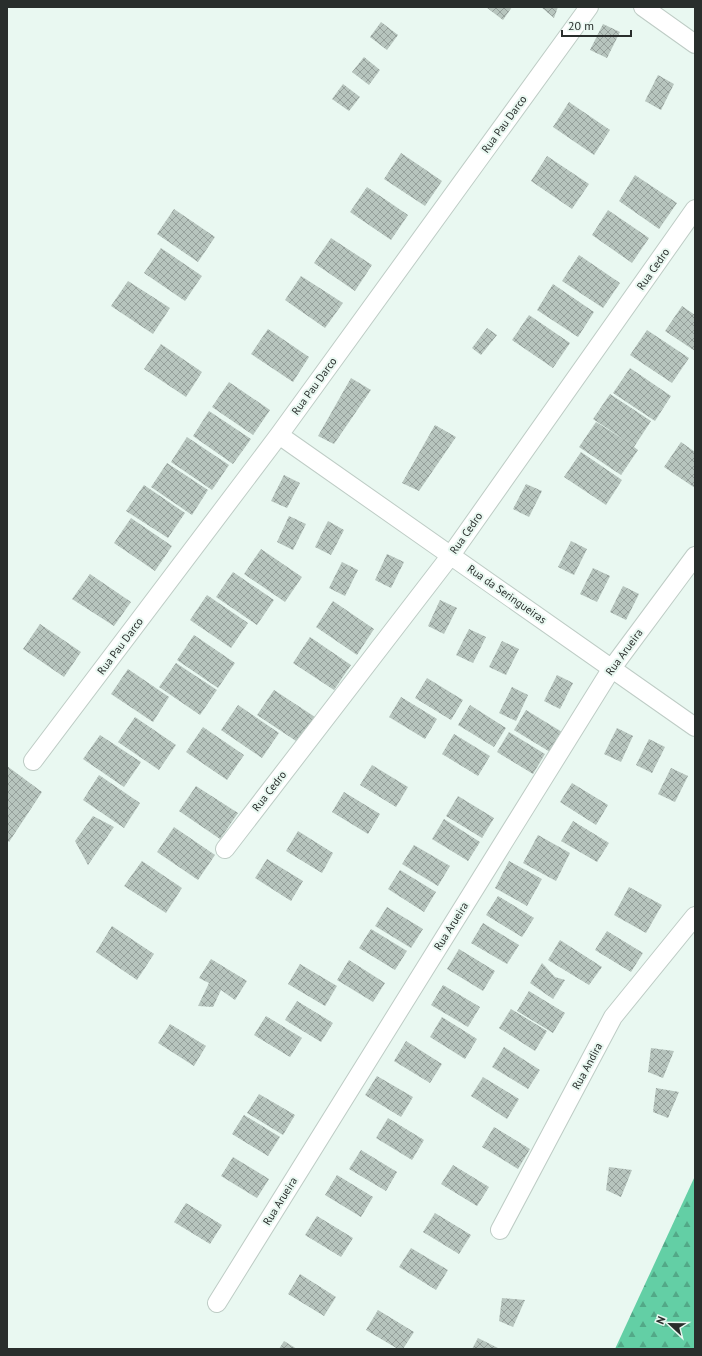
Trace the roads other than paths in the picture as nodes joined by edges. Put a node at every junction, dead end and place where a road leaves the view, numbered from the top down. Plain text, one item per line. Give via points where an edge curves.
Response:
1 (589, 7) edge
2 (643, 7) edge
3 (695, 44) edge
4 (695, 209) edge
5 (279, 435) junction
6 (451, 554) junction
7 (695, 556) edge
8 (612, 668) junction
9 (695, 727) edge
10 (33, 761) dead end
11 (225, 849) dead end
12 (695, 916) edge
13 (500, 1230) dead end
14 (217, 1302) dead end

1 - 5 street, Rua Pau Darco
2 - 3 street
4 - 6 street, Rua Cedro
5 - 6 street, Rua da Seringueiras
5 - 10 street, Rua Pau Darco
6 - 8 street, Rua da Seringueiras
6 - 11 street, Rua Cedro
7 - 8 street, Rua Arueira
8 - 9 street, Rua da Seringueiras
8 - 14 street, Rua Arueira
12 - 13 street, Rua Andira via 613,1017

